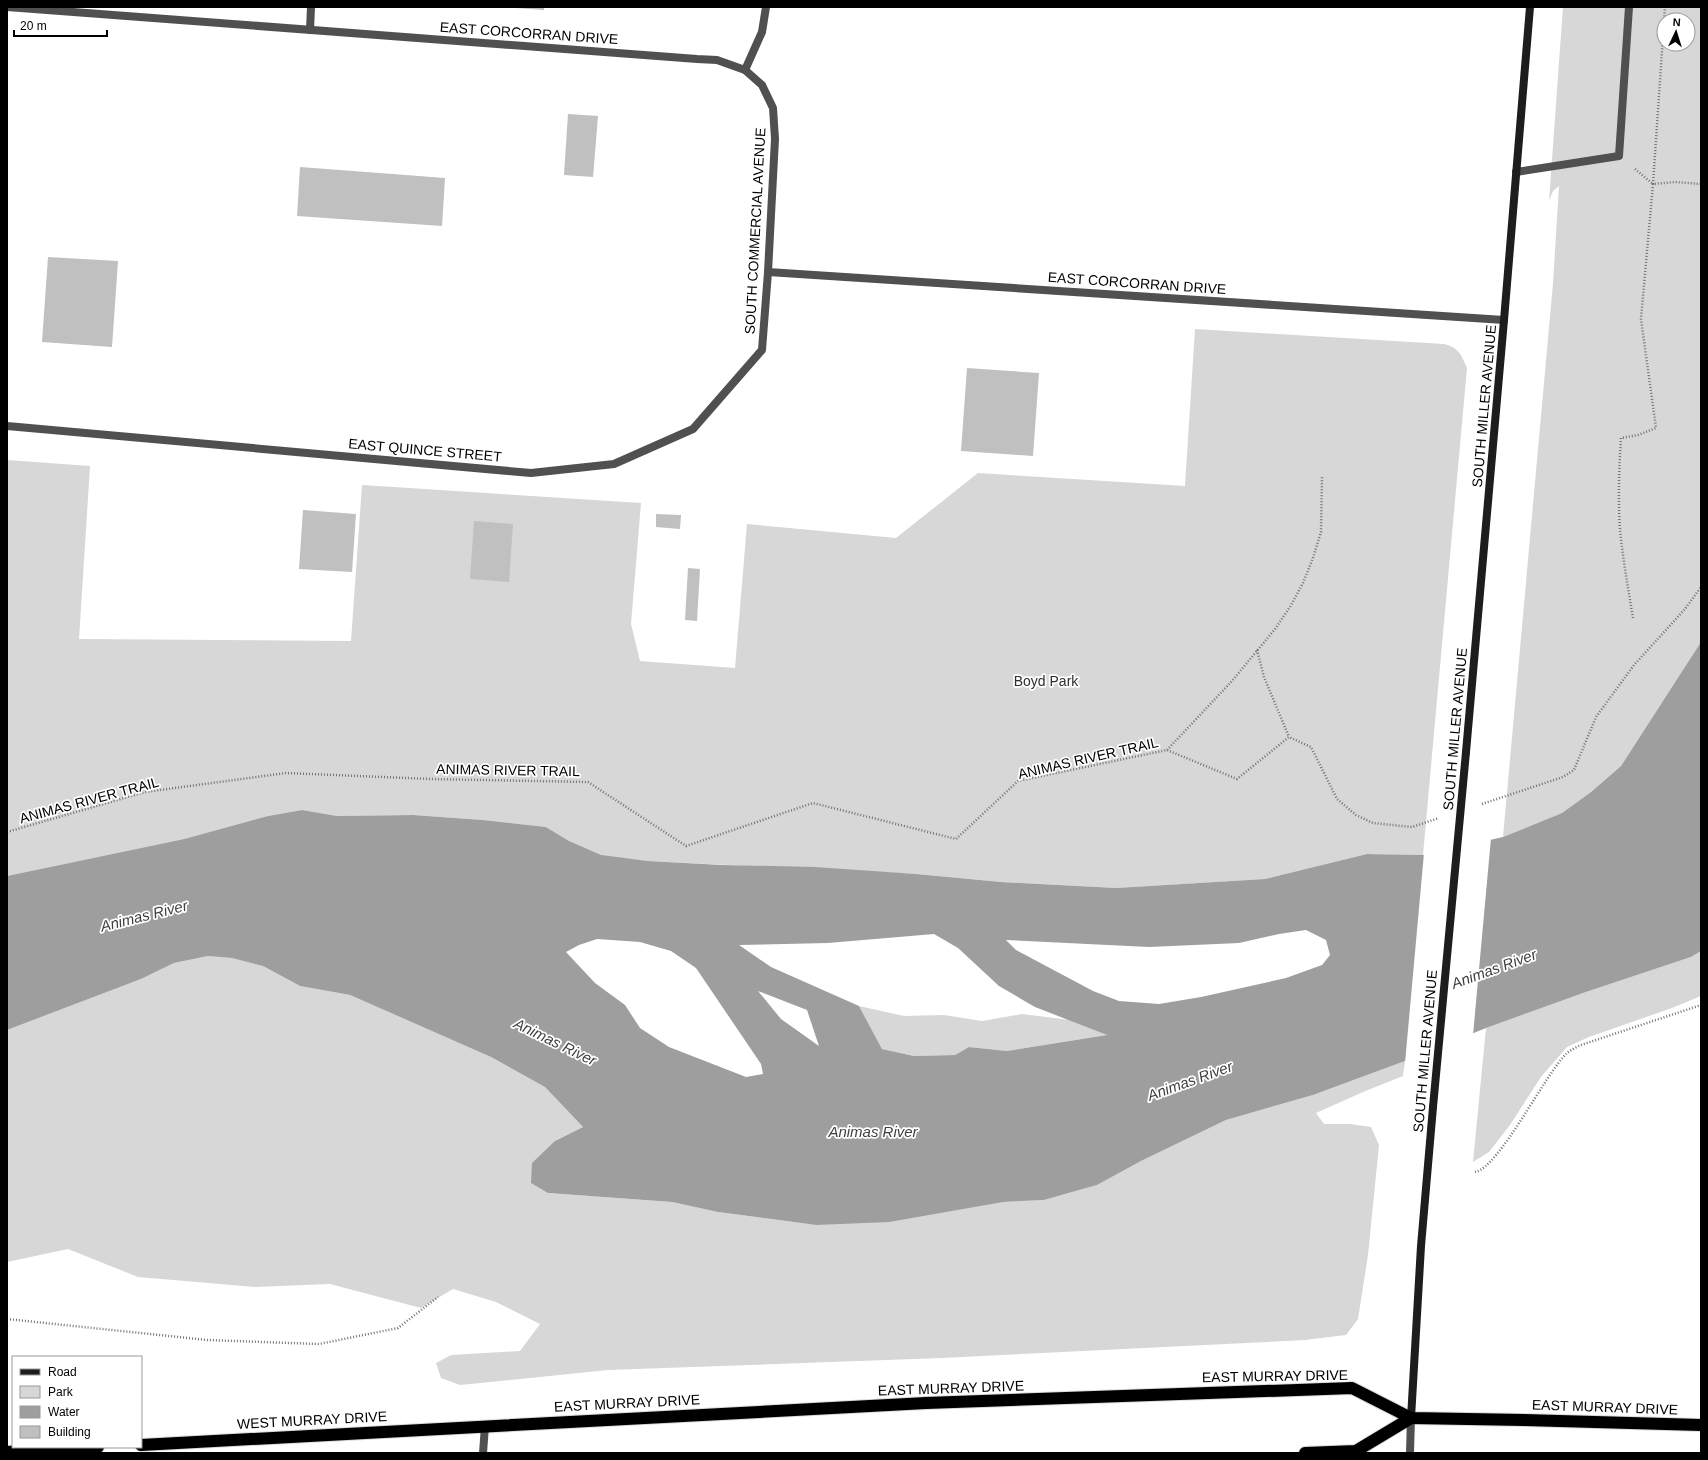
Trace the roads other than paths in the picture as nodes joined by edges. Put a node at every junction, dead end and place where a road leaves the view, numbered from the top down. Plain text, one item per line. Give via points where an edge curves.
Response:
1 (7, 7) edge
2 (311, 7) edge
3 (766, 7) edge
4 (1530, 7) edge
5 (1629, 7) edge
6 (310, 30) junction
7 (745, 70) junction
8 (1516, 172) junction
9 (768, 272) junction
10 (1504, 320) junction
11 (762, 350) joint
12 (7, 426) edge
13 (1411, 1418) junction
14 (1701, 1425) edge
15 (485, 1426) junction
16 (142, 1445) edge
17 (80, 1448) edge
18 (7, 1452) edge
19 (483, 1453) edge
20 (1306, 1453) edge
21 (1410, 1453) edge

1 - 6 street, EAST CORCORRAN DRIVE
2 - 6 street
3 - 7 street via 762,32
4 - 8 main road, SOUTH MILLER AVENUE
5 - 8 street via 1619,156
6 - 7 street, EAST CORCORRAN DRIVE via 697,58 717,60
7 - 9 street, SOUTH COMMERCIAL AVENUE via 762,85 773,108 775,139
8 - 10 main road, SOUTH MILLER AVENUE
9 - 10 street, EAST CORCORRAN DRIVE
9 - 11 street, SOUTH COMMERCIAL AVENUE
10 - 13 main road, SOUTH MILLER AVENUE, bridge via 1421,1246
11 - 12 street, EAST QUINCE STREET via 693,430 614,464 531,473
13 - 14 highway, EAST MURRAY DRIVE
13 - 15 highway, EAST MURRAY DRIVE via 1352,1388 926,1403
13 - 20 highway via 1356,1451
13 - 21 street, SOUTH MILLER AVENUE
15 - 16 highway, WEST MURRAY DRIVE
15 - 19 street
17 - 18 highway

